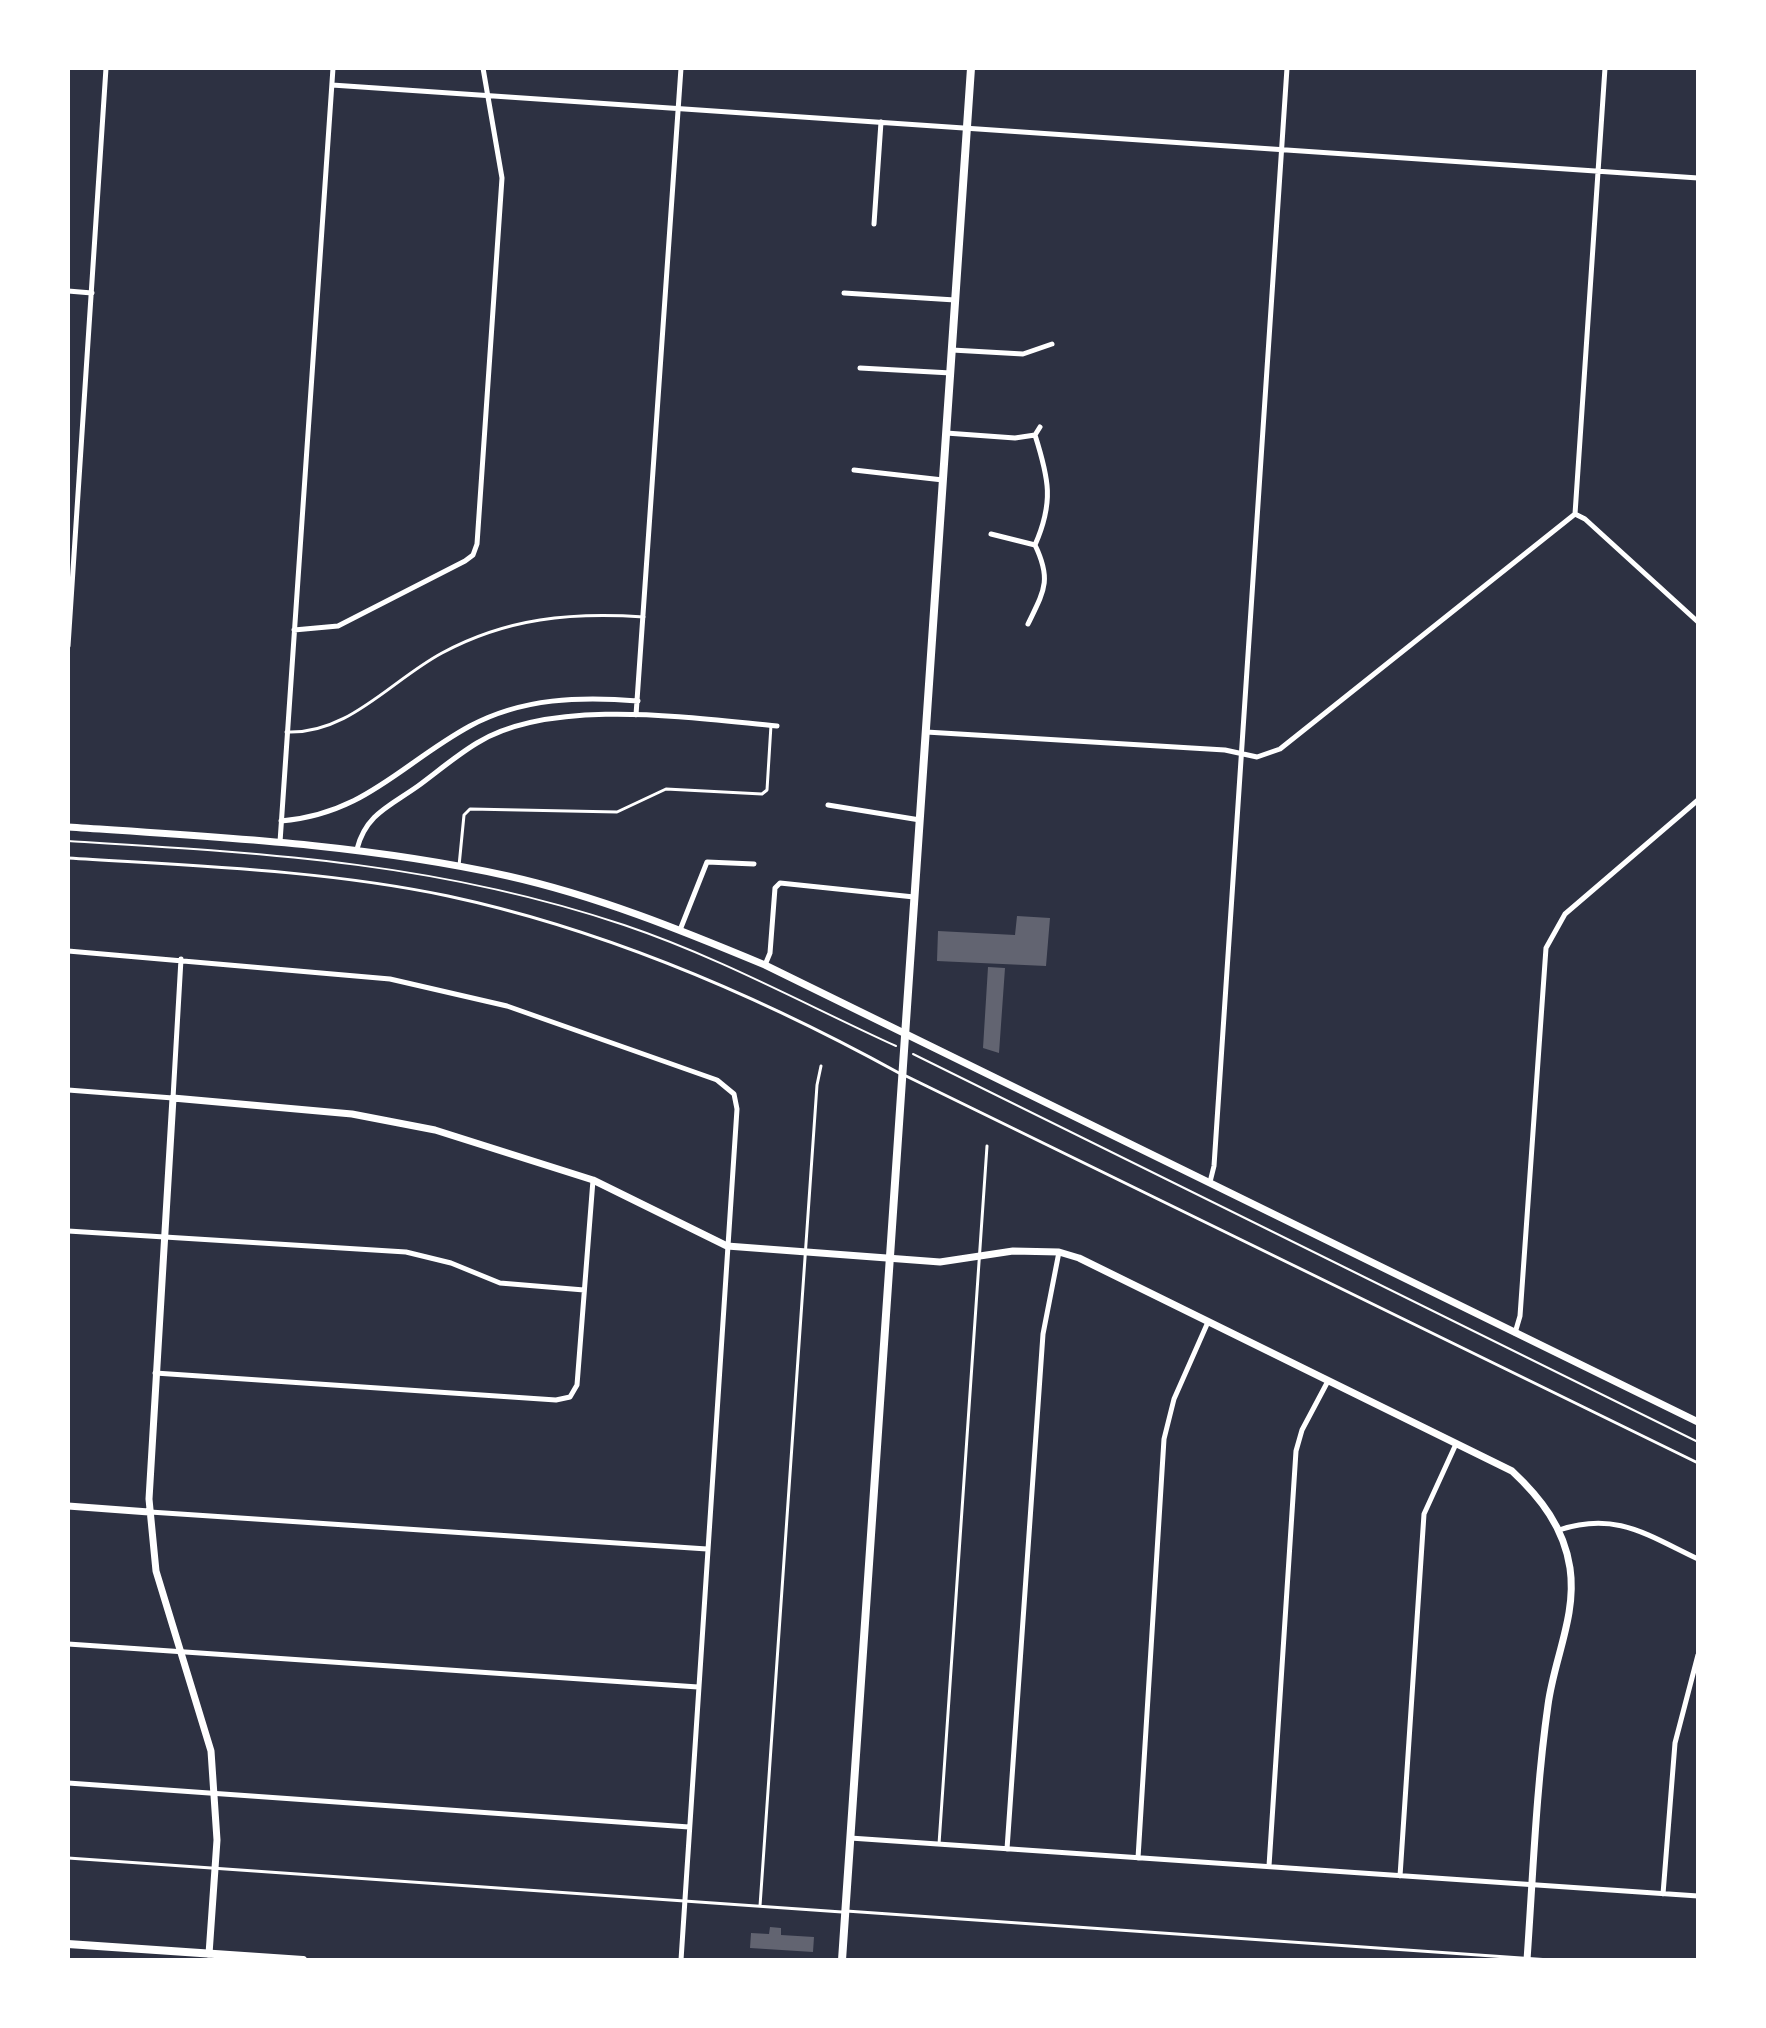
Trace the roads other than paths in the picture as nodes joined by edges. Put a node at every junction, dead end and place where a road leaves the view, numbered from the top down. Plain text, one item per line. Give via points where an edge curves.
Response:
1 (106, 68) edge
2 (333, 68) edge
3 (483, 68) edge
4 (681, 68) edge
5 (971, 68) edge
6 (1287, 68) edge
7 (1605, 68) edge
8 (332, 85) junction
9 (488, 95) junction
10 (678, 108) junction
11 (881, 122) junction
12 (968, 128) junction
13 (1282, 149) junction
14 (1599, 171) junction
15 (1698, 178) edge
16 (874, 224) dead end
17 (68, 291) edge
18 (92, 293) junction
19 (844, 293) dead end
20 (956, 300) junction
21 (1052, 344) dead end
22 (952, 350) junction
23 (860, 368) dead end
24 (951, 373) junction
25 (1040, 427) dead end
26 (946, 433) junction
27 (1035, 435) junction
28 (854, 470) dead end
29 (943, 480) junction
30 (1575, 514) junction
31 (991, 534) dead end
32 (1035, 545) junction
33 (644, 617) junction
34 (1698, 622) edge
35 (1028, 624) dead end
36 (294, 630) junction
37 (68, 646) edge
38 (638, 701) junction
39 (636, 715) junction
40 (774, 726) joint
41 (286, 732) junction
42 (926, 732) junction
43 (1243, 756) junction
44 (1698, 800) edge
45 (828, 805) dead end
46 (920, 820) junction
47 (281, 821) junction
48 (68, 827) edge
49 (280, 842) junction
50 (357, 849) junction
51 (68, 858) edge
52 (754, 864) dead end
53 (459, 866) junction
54 (915, 897) junction
55 (680, 930) junction
56 (68, 951) edge
57 (181, 959) junction
58 (765, 965) junction
59 (905, 1033) junction
60 (821, 1066) dead end
61 (902, 1074) junction
62 (68, 1090) edge
63 (173, 1098) junction
64 (987, 1146) dead end
65 (593, 1180) junction
66 (1210, 1182) junction
67 (68, 1231) edge
68 (165, 1237) junction
69 (727, 1246) junction
70 (1059, 1252) junction
71 (805, 1253) junction
72 (978, 1257) junction
73 (889, 1259) junction
74 (584, 1290) junction
75 (1209, 1321) junction
76 (1515, 1333) junction
77 (154, 1373) junction
78 (1329, 1380) junction
79 (1698, 1422) edge
80 (1457, 1443) junction
81 (1698, 1463) edge
82 (68, 1506) edge
83 (149, 1512) junction
84 (1559, 1530) junction
85 (707, 1549) junction
86 (1698, 1559) edge
87 (68, 1644) edge
88 (182, 1652) junction
89 (1698, 1655) edge
90 (698, 1687) junction
91 (68, 1783) edge
92 (215, 1794) junction
93 (689, 1827) junction
94 (850, 1838) junction
95 (939, 1844) junction
96 (1007, 1849) junction
97 (68, 1858) edge
98 (1138, 1858) junction
99 (1269, 1866) junction
100 (215, 1867) junction
101 (1400, 1876) junction
102 (1532, 1886) junction
103 (1663, 1894) junction
104 (1698, 1896) edge
105 (684, 1900) junction
106 (760, 1906) junction
107 (846, 1911) junction
108 (68, 1944) edge
109 (209, 1957) edge
110 (1527, 1959) edge
111 (303, 1960) edge
112 (681, 1960) edge
113 (842, 1960) edge
114 (1550, 1960) edge

1 - 18 street
2 - 8 street
3 - 9 street
4 - 10 street
5 - 12 main road
6 - 13 street
7 - 14 street
8 - 9 street
8 - 36 street
9 - 10 street
9 - 36 street via 502,178 477,544 465,561 338,626
10 - 11 street
10 - 33 street
11 - 12 street
11 - 16 street
12 - 13 street
12 - 20 main road
13 - 14 street
13 - 43 street
14 - 15 street
14 - 30 street
17 - 18 street
18 - 37 street
19 - 20 street
20 - 22 main road
21 - 22 street via 1023,354
22 - 24 main road
23 - 24 street
24 - 26 main road
25 - 27 street
26 - 27 street
26 - 29 main road
27 - 32 street via 1049,492
28 - 29 street
29 - 42 main road
30 - 34 street
30 - 43 street via 1280,749
31 - 32 street
32 - 35 street via 1046,574 1044,592
33 - 38 street
33 - 41 lane via 589,613 516,623 442,653 326,729
36 - 41 street
38 - 39 street
38 - 47 street via 584,698 515,708 469,727 356,802 314,817
39 - 40 street
39 - 50 street via 546,719 478,742 365,825
40 - 53 lane via 767,790 762,794 666,789 617,812 470,809 464,815
41 - 47 street
42 - 43 street via 1225,750
42 - 46 main road
43 - 66 street
44 - 76 street via 1565,914 1546,948
45 - 46 street
46 - 54 main road
47 - 49 street
48 - 49 street
49 - 50 street
50 - 53 street
51 - 61 lane via 326,877 502,909 626,947 705,979
52 - 55 street via 707,862
53 - 55 street via 568,891
54 - 58 street via 780,883 775,888
54 - 59 main road
55 - 58 street
56 - 57 street
57 - 63 street
57 - 69 street via 333,971 449,991 507,1006 717,1080 734,1094 737,1109
58 - 59 street
59 - 61 main road
59 - 66 street
60 - 71 lane
61 - 73 main road
61 - 81 lane
62 - 63 street
63 - 65 street via 352,1114 435,1130
63 - 68 street
64 - 72 lane
65 - 69 street
65 - 74 street
66 - 76 street
67 - 68 street
68 - 74 street via 406,1252 500,1283
68 - 77 street
69 - 71 street
69 - 85 street
70 - 72 street
70 - 75 street
70 - 96 street via 1043,1334
71 - 73 street
71 - 106 lane
72 - 73 street via 950,1262
72 - 95 lane
73 - 94 main road
74 - 77 street via 577,1385 570,1397 556,1400
75 - 78 street
75 - 98 street via 1174,1399 1164,1439
76 - 79 street
77 - 83 street
78 - 80 street
78 - 99 street via 1296,1451
80 - 84 street via 1512,1471 1546,1506
80 - 101 street via 1424,1514
82 - 83 street
83 - 85 street
83 - 88 street via 156,1571
84 - 86 street via 1592,1521 1622,1523
84 - 102 street via 1570,1564 1571,1604 1546,1714
85 - 90 street
87 - 88 street
88 - 90 street
88 - 92 street via 211,1751
89 - 103 street via 1675,1743
90 - 93 street
91 - 92 street
92 - 93 street
92 - 100 street
93 - 105 street
94 - 95 street
94 - 107 main road
95 - 96 street
96 - 98 street
97 - 100 lane
98 - 99 street
99 - 101 street
100 - 105 lane
100 - 109 street
101 - 102 street
102 - 103 street
102 - 110 street
103 - 104 street
105 - 106 lane
105 - 112 street
106 - 107 lane
107 - 110 lane
107 - 113 main road
108 - 109 main road
109 - 111 main road
110 - 114 lane

